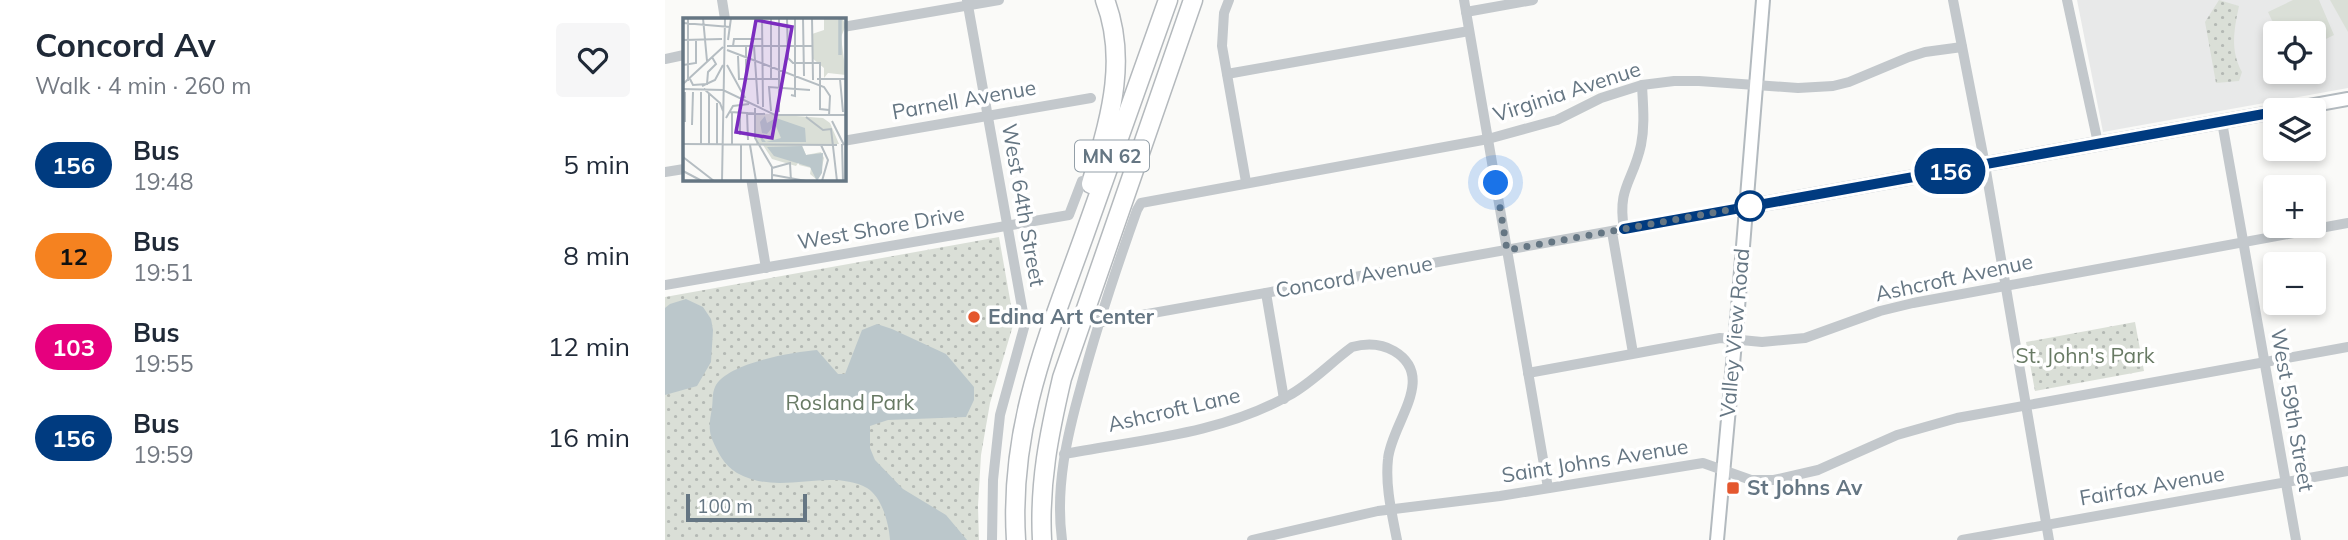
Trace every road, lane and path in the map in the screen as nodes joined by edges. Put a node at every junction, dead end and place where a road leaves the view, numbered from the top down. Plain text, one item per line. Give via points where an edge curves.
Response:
1 (722, 0) edge
2 (999, 0) edge
3 (1105, 0) edge
4 (1168, 0) edge
5 (1193, 0) edge
6 (1207, 0) edge
7 (1229, 0) edge
8 (1464, 0) edge
9 (1533, 0) edge
10 (1763, 0) edge
11 (1953, 0) edge
12 (2067, 0) edge
13 (967, 3) edge
14 (1466, 12) junction
15 (725, 18) edge
16 (845, 27) edge
17 (1469, 31) junction
18 (1962, 47) junction
19 (683, 55) edge
20 (665, 59) edge
21 (1173, 61) junction
22 (1227, 74) junction
23 (1642, 85) junction
24 (1756, 85) junction
25 (1091, 98) dead end
26 (2348, 99) edge
27 (2326, 103) edge
28 (2263, 114) edge
29 (987, 116) junction
30 (2222, 122) junction
31 (1488, 139) junction
32 (845, 141) edge
33 (2098, 143) junction
34 (1985, 165) junction
35 (683, 169) edge
36 (665, 172) edge
37 (751, 180) edge
38 (1081, 181) dead end
39 (1246, 182) junction
40 (1746, 207) junction
41 (2348, 223) edge
42 (1008, 225) junction
43 (1624, 229) junction
44 (1612, 232) junction
45 (2243, 242) junction
46 (1507, 250) junction
47 (766, 268) junction
48 (665, 285) edge
49 (2005, 285) junction
50 (1266, 293) junction
51 (1057, 311) junction
52 (1097, 323) junction
53 (1735, 339) junction
54 (2348, 347) edge
55 (1633, 353) junction
56 (2264, 362) junction
57 (1528, 373) junction
58 (1284, 398) junction
59 (2026, 405) junction
60 (1065, 454) junction
61 (1723, 470) junction
62 (2348, 471) edge
63 (2285, 481) junction
64 (1548, 488) junction
65 (1391, 510) junction
66 (2047, 525) junction
67 (992, 540) edge
68 (1016, 540) edge
69 (1042, 540) edge
70 (1062, 540) edge
71 (1252, 540) edge
72 (1397, 540) edge
73 (1717, 540) edge
74 (1962, 540) edge
75 (2049, 540) edge
76 (2296, 540) edge

1 - 15 street
2 - 13 street
3 - 51 highway via 1117,45 1112,112
4 - 51 highway, MN 62
5 - 21 highway, MN 62
6 - 21 highway
7 - 22 street via 1222,46
8 - 14 street
9 - 14 street
10 - 24 street, Valley View Road
11 - 18 street
12 - 33 street
13 - 16 street
13 - 29 street, West 64th Street
14 - 17 street
17 - 22 street
17 - 31 street
18 - 24 street, Virginia Avenue via 1917,54 1833,86
18 - 34 street
19 - 20 street
21 - 69 highway, MN 62 via 1062,378 1044,463
22 - 39 street
23 - 24 street, Virginia Avenue via 1674,81
23 - 31 street, Virginia Avenue via 1601,98 1557,120
23 - 43 street via 1643,129 1623,190
24 - 40 street, Valley View Road
25 - 29 street, Parnell Avenue
26 - 27 street
28 - 30 street
29 - 32 street, Parnell Avenue
29 - 42 street, West 64th Street
30 - 33 street
30 - 45 street, West 59th Street
31 - 39 street, Virginia Avenue
31 - 46 street
33 - 34 street
34 - 40 street
34 - 49 street
35 - 36 street
37 - 47 street
38 - 42 street, West Shore Drive via 1069,215
39 - 52 street, Virginia Avenue via 1141,204
40 - 43 street
40 - 53 street, Valley View Road
41 - 45 street, Ashcroft Avenue
42 - 47 street, West Shore Drive
42 - 67 street, West 64th Street via 1025,324 1000,415
43 - 44 street, Concord Avenue
44 - 46 street, Concord Avenue
44 - 55 street
45 - 49 street, Ashcroft Avenue
45 - 56 street, West 59th Street
46 - 50 street, Concord Avenue
46 - 57 street
47 - 48 street, West Shore Drive
49 - 53 street, Ashcroft Avenue via 1891,308 1805,338
49 - 59 street
50 - 52 street, Concord Avenue
50 - 58 street
51 - 68 highway, MN 62 via 1023,420 1015,491
52 - 60 street
53 - 55 street, Ashcroft Avenue
53 - 61 street, Valley View Road
54 - 56 street, Saint Johns Avenue
55 - 57 street, Ashcroft Avenue
56 - 59 street, Saint Johns Avenue
56 - 63 street, West 59th Street
57 - 64 street
58 - 60 street, Ashcroft Lane via 1212,425
58 - 65 street, Ashcroft Lane via 1352,348 1377,344 1399,354 1412,375 1413,388 1388,456
59 - 61 street, Saint Johns Avenue via 1926,426 1796,476 1751,480
59 - 66 street
60 - 70 street
61 - 64 street, Saint Johns Avenue via 1703,463
61 - 73 street, Valley View Road
62 - 63 street, Fairfax Avenue
63 - 66 street, Fairfax Avenue
63 - 76 street, West 59th Street
64 - 65 street, Saint Johns Avenue
65 - 71 street, Saint Johns Avenue
65 - 72 street, Ashcroft Lane
66 - 74 street, Fairfax Avenue
66 - 75 street

